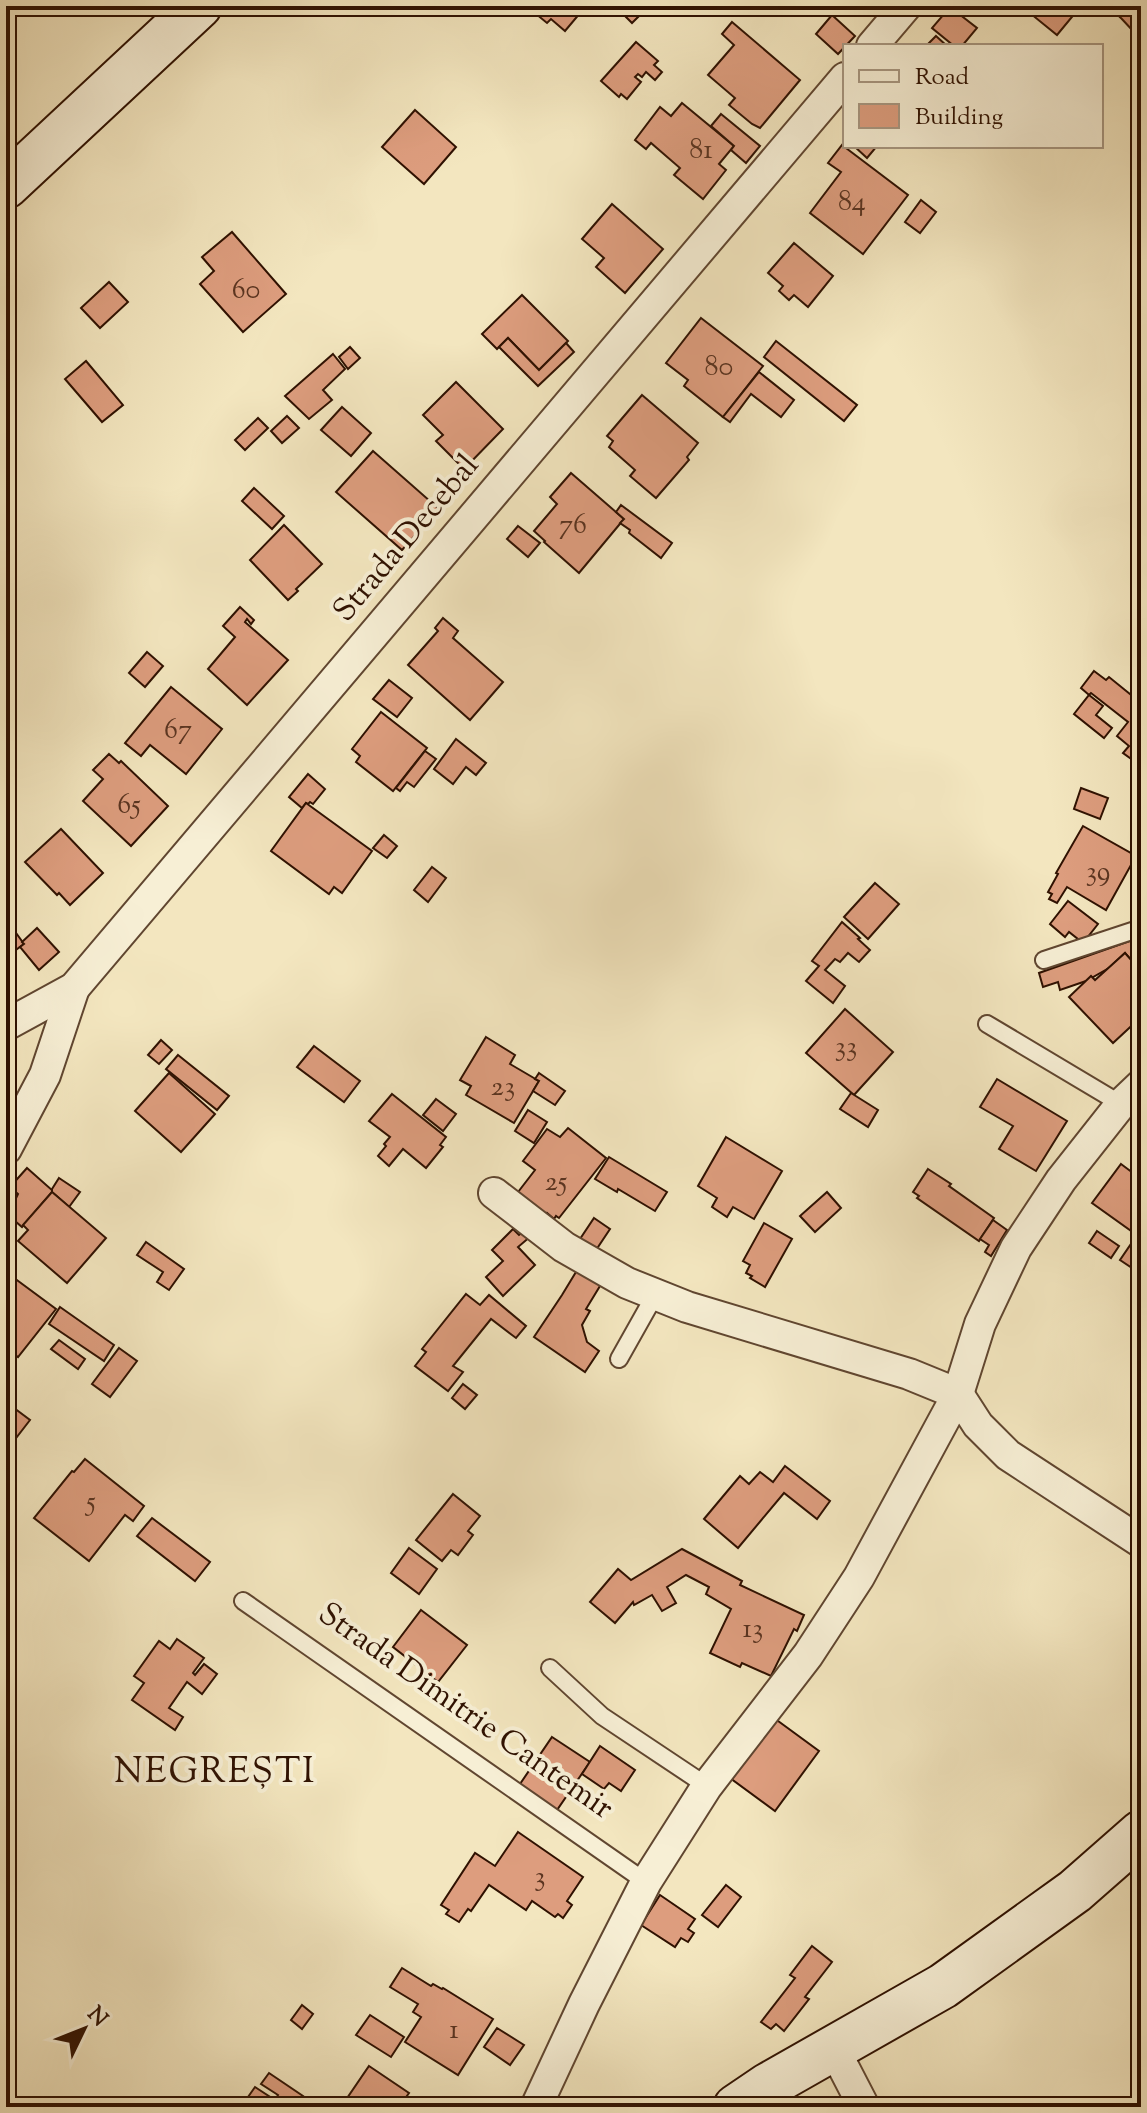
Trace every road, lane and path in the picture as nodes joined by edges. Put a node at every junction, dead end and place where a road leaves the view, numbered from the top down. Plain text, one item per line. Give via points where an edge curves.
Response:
1 (199, 6) edge
2 (906, 6) edge
3 (874, 44) edge
4 (843, 80) edge
5 (6, 186) edge
6 (1141, 928) edge
7 (1044, 960) dead end
8 (74, 988) junction
9 (987, 1024) dead end
10 (6, 1025) edge
11 (1131, 1094) edge
12 (6, 1149) edge
13 (494, 1193) dead end
14 (655, 1295) junction
15 (619, 1359) dead end
16 (958, 1394) junction
17 (1128, 1534) edge
18 (243, 1601) dead end
19 (550, 1668) dead end
20 (707, 1786) junction
21 (1141, 1833) edge
22 (646, 1882) junction
23 (834, 2049) junction
24 (536, 2107) edge
25 (736, 2107) edge
26 (864, 2107) edge

1 - 5 street
2 - 3 street
4 - 8 street, Strada Decebal
6 - 7 lane
8 - 10 street, Strada Decebal
8 - 12 street via 45,1075
9 - 11 lane
11 - 16 street via 1061,1180 1016,1248 980,1324
13 - 14 street via 564,1247
14 - 15 lane
14 - 16 street
16 - 17 street via 978,1425 1008,1455
16 - 20 street via 859,1577 808,1655
18 - 22 lane, Strada Dimitrie Cantemir
19 - 20 lane via 602,1716
20 - 22 street
21 - 23 street via 1075,1891 943,1986
22 - 24 street
23 - 25 street
23 - 26 street

